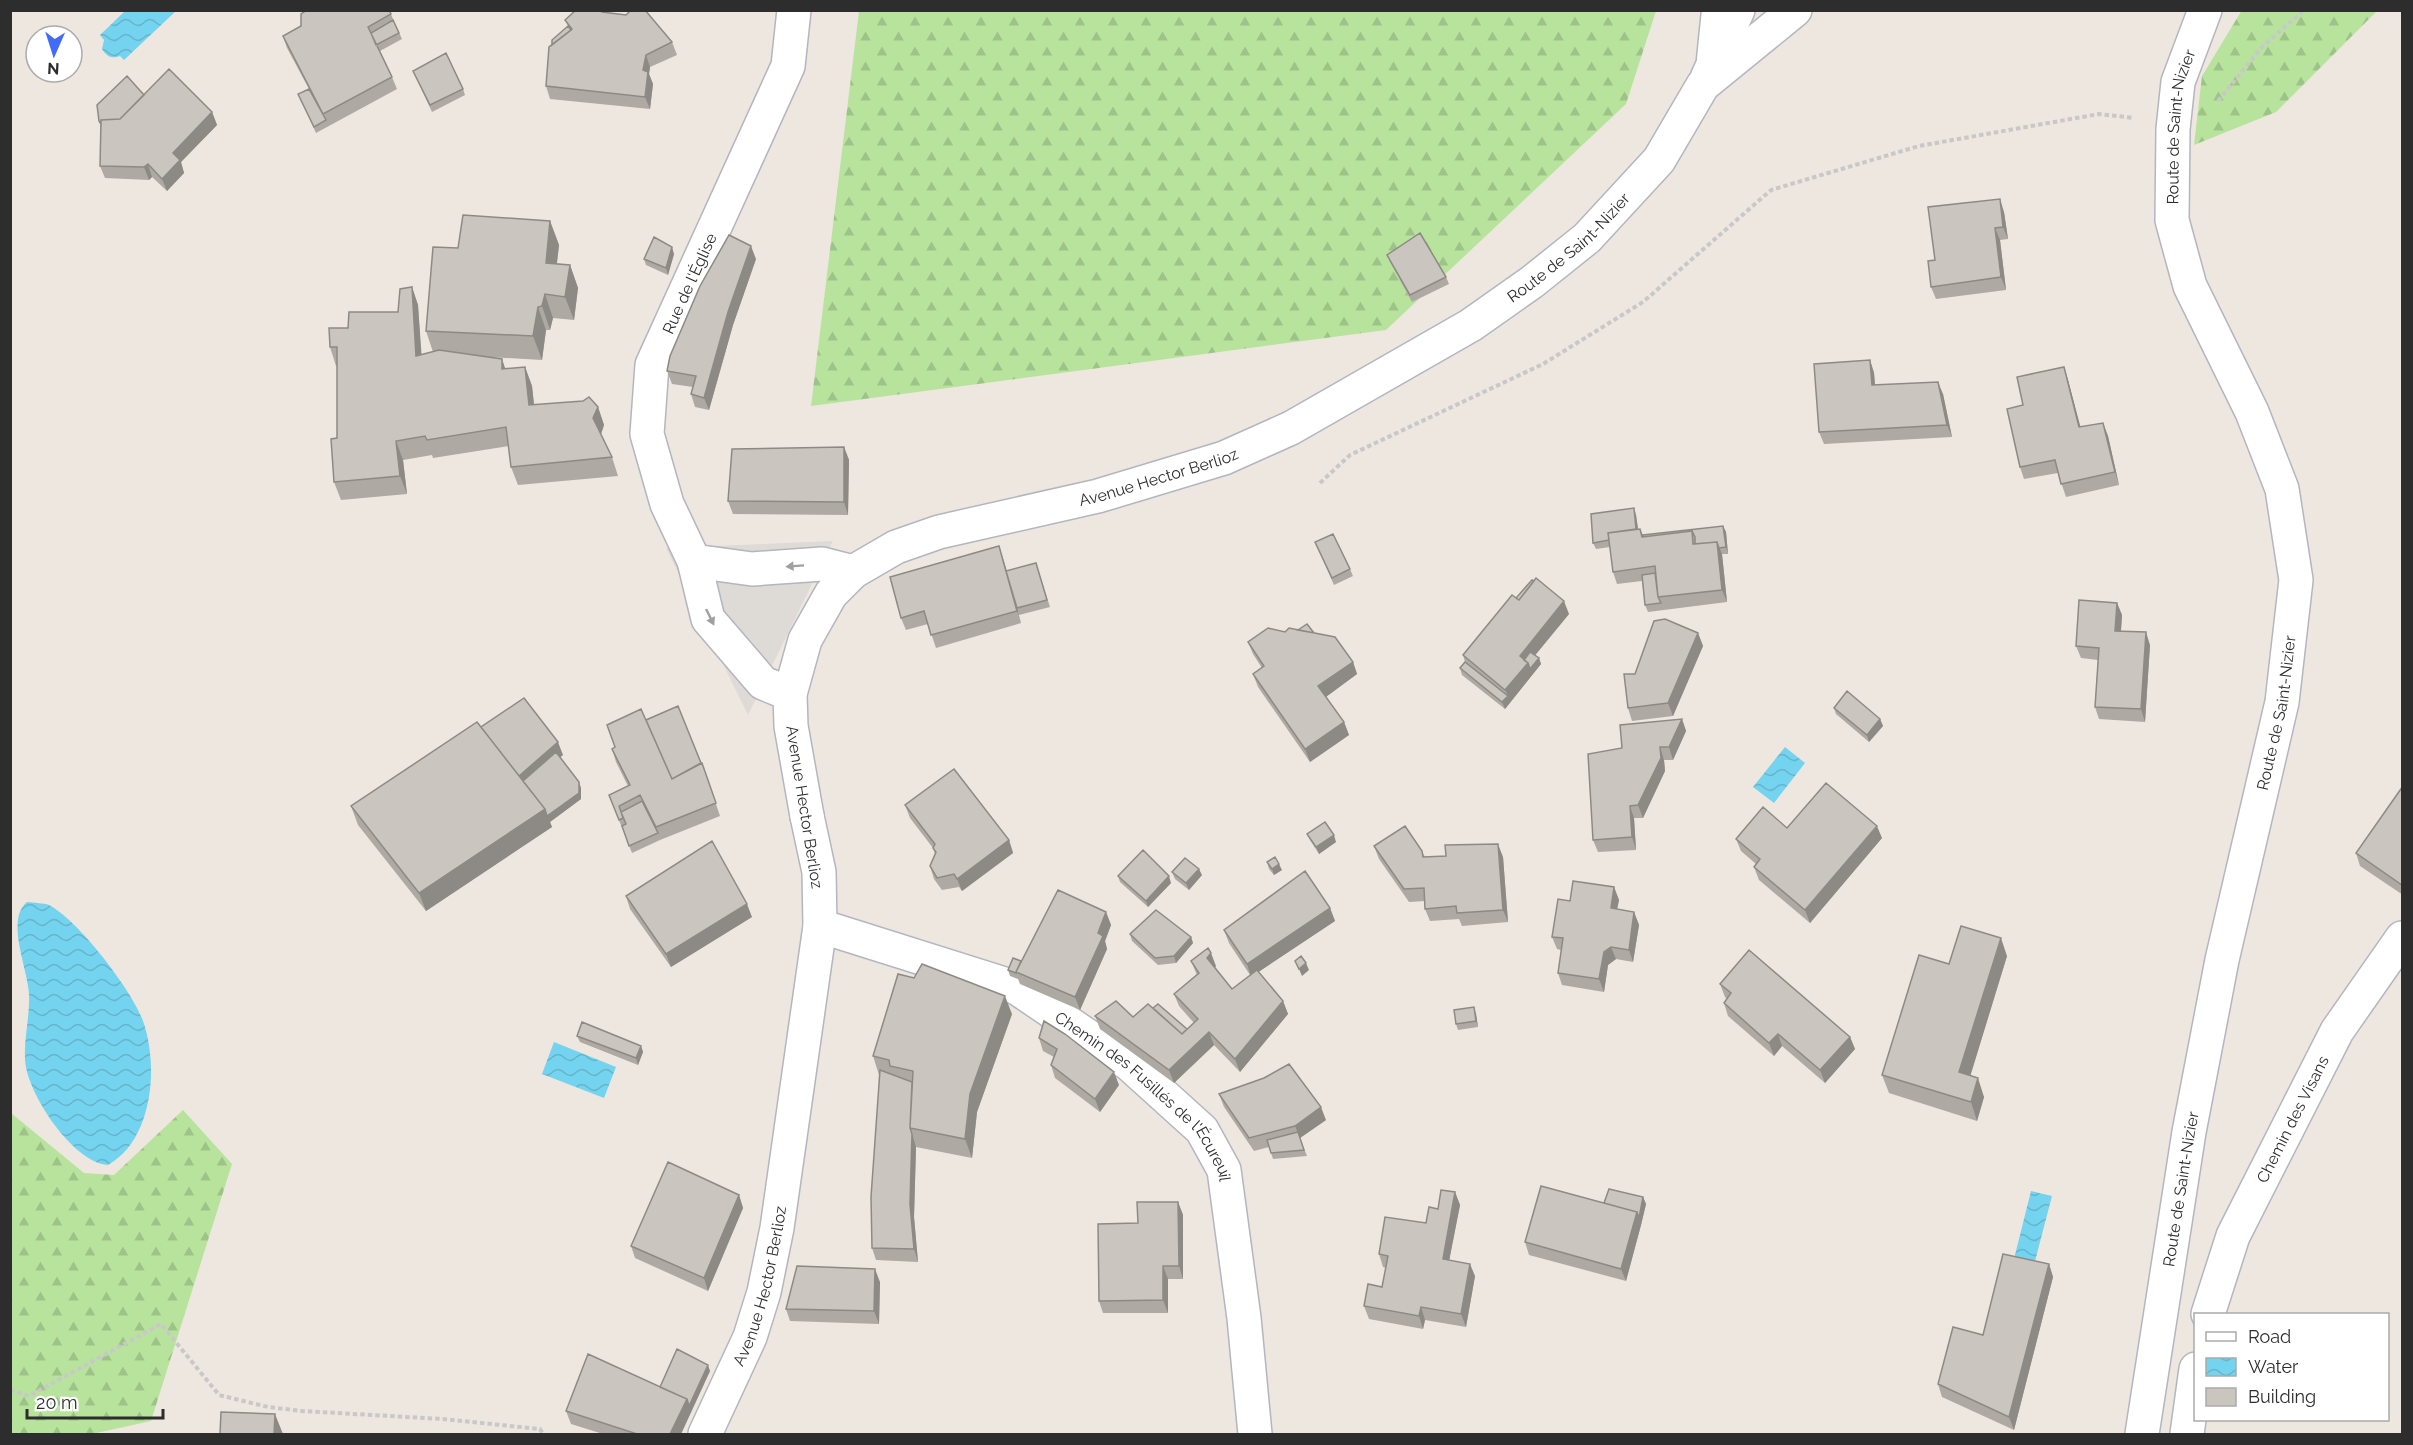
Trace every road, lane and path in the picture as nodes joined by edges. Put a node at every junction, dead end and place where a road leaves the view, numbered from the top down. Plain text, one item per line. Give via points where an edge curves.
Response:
1 (794, 10) edge
2 (1711, 10) edge
3 (1738, 10) edge
4 (1794, 10) edge
5 (2205, 10) edge
6 (2304, 10) edge
7 (1703, 85) junction
8 (2215, 112) dead end
9 (2173, 129) junction
10 (1291, 428) joint
11 (1320, 483) dead end
12 (694, 561) junction
13 (853, 572) junction
14 (790, 694) junction
15 (820, 926) junction
16 (2403, 938) edge
17 (2208, 1313) edge
18 (2194, 1383) edge
19 (10, 1390) edge
20 (543, 1434) edge
21 (705, 1434) edge
22 (1255, 1434) edge
23 (2142, 1434) edge
24 (2187, 1434) edge

1 - 12 main road, Rue de l'Église via 788,66 652,365 646,434 667,504
2 - 7 lane
3 - 7 main road
4 - 7 main road, Route de Saint-Nizier
5 - 9 main road, Route de Saint-Nizier via 2178,82
6 - 8 path via 2261,48 2218,100
7 - 10 main road, Route de Saint-Nizier via 1659,160 1587,238 1472,325
9 - 11 path via 2131,117 2099,114 1919,146 1771,190 1644,302 1543,364 1350,455
9 - 23 main road, Route de Saint-Nizier via 2172,220 2179,251 2195,297 2252,412 2282,489 2296,580 2282,702 2222,960 2193,1109
10 - 13 main road, Avenue Hector Berlioz via 1224,458 1098,496 939,532 896,547
13 -> 12 main road via 822,564 752,569
12 -> 14 main road, Rue de l'Église via 708,619 763,683
13 - 14 main road, Avenue Hector Berlioz via 831,594 805,640
14 - 15 main road, Avenue Hector Berlioz via 791,726 819,872
15 - 21 main road, Avenue Hector Berlioz via 779,1217 764,1292 750,1337
15 - 22 main road, Chemin des Fusillés de l'Écureuil via 1017,988 1129,1064 1202,1130 1224,1170
16 - 17 main road, Chemin des Visans via 2337,1031 2233,1236
18 - 24 main road
19 - 20 path via 29,1396 161,1324 219,1395 268,1407 442,1419 540,1429

